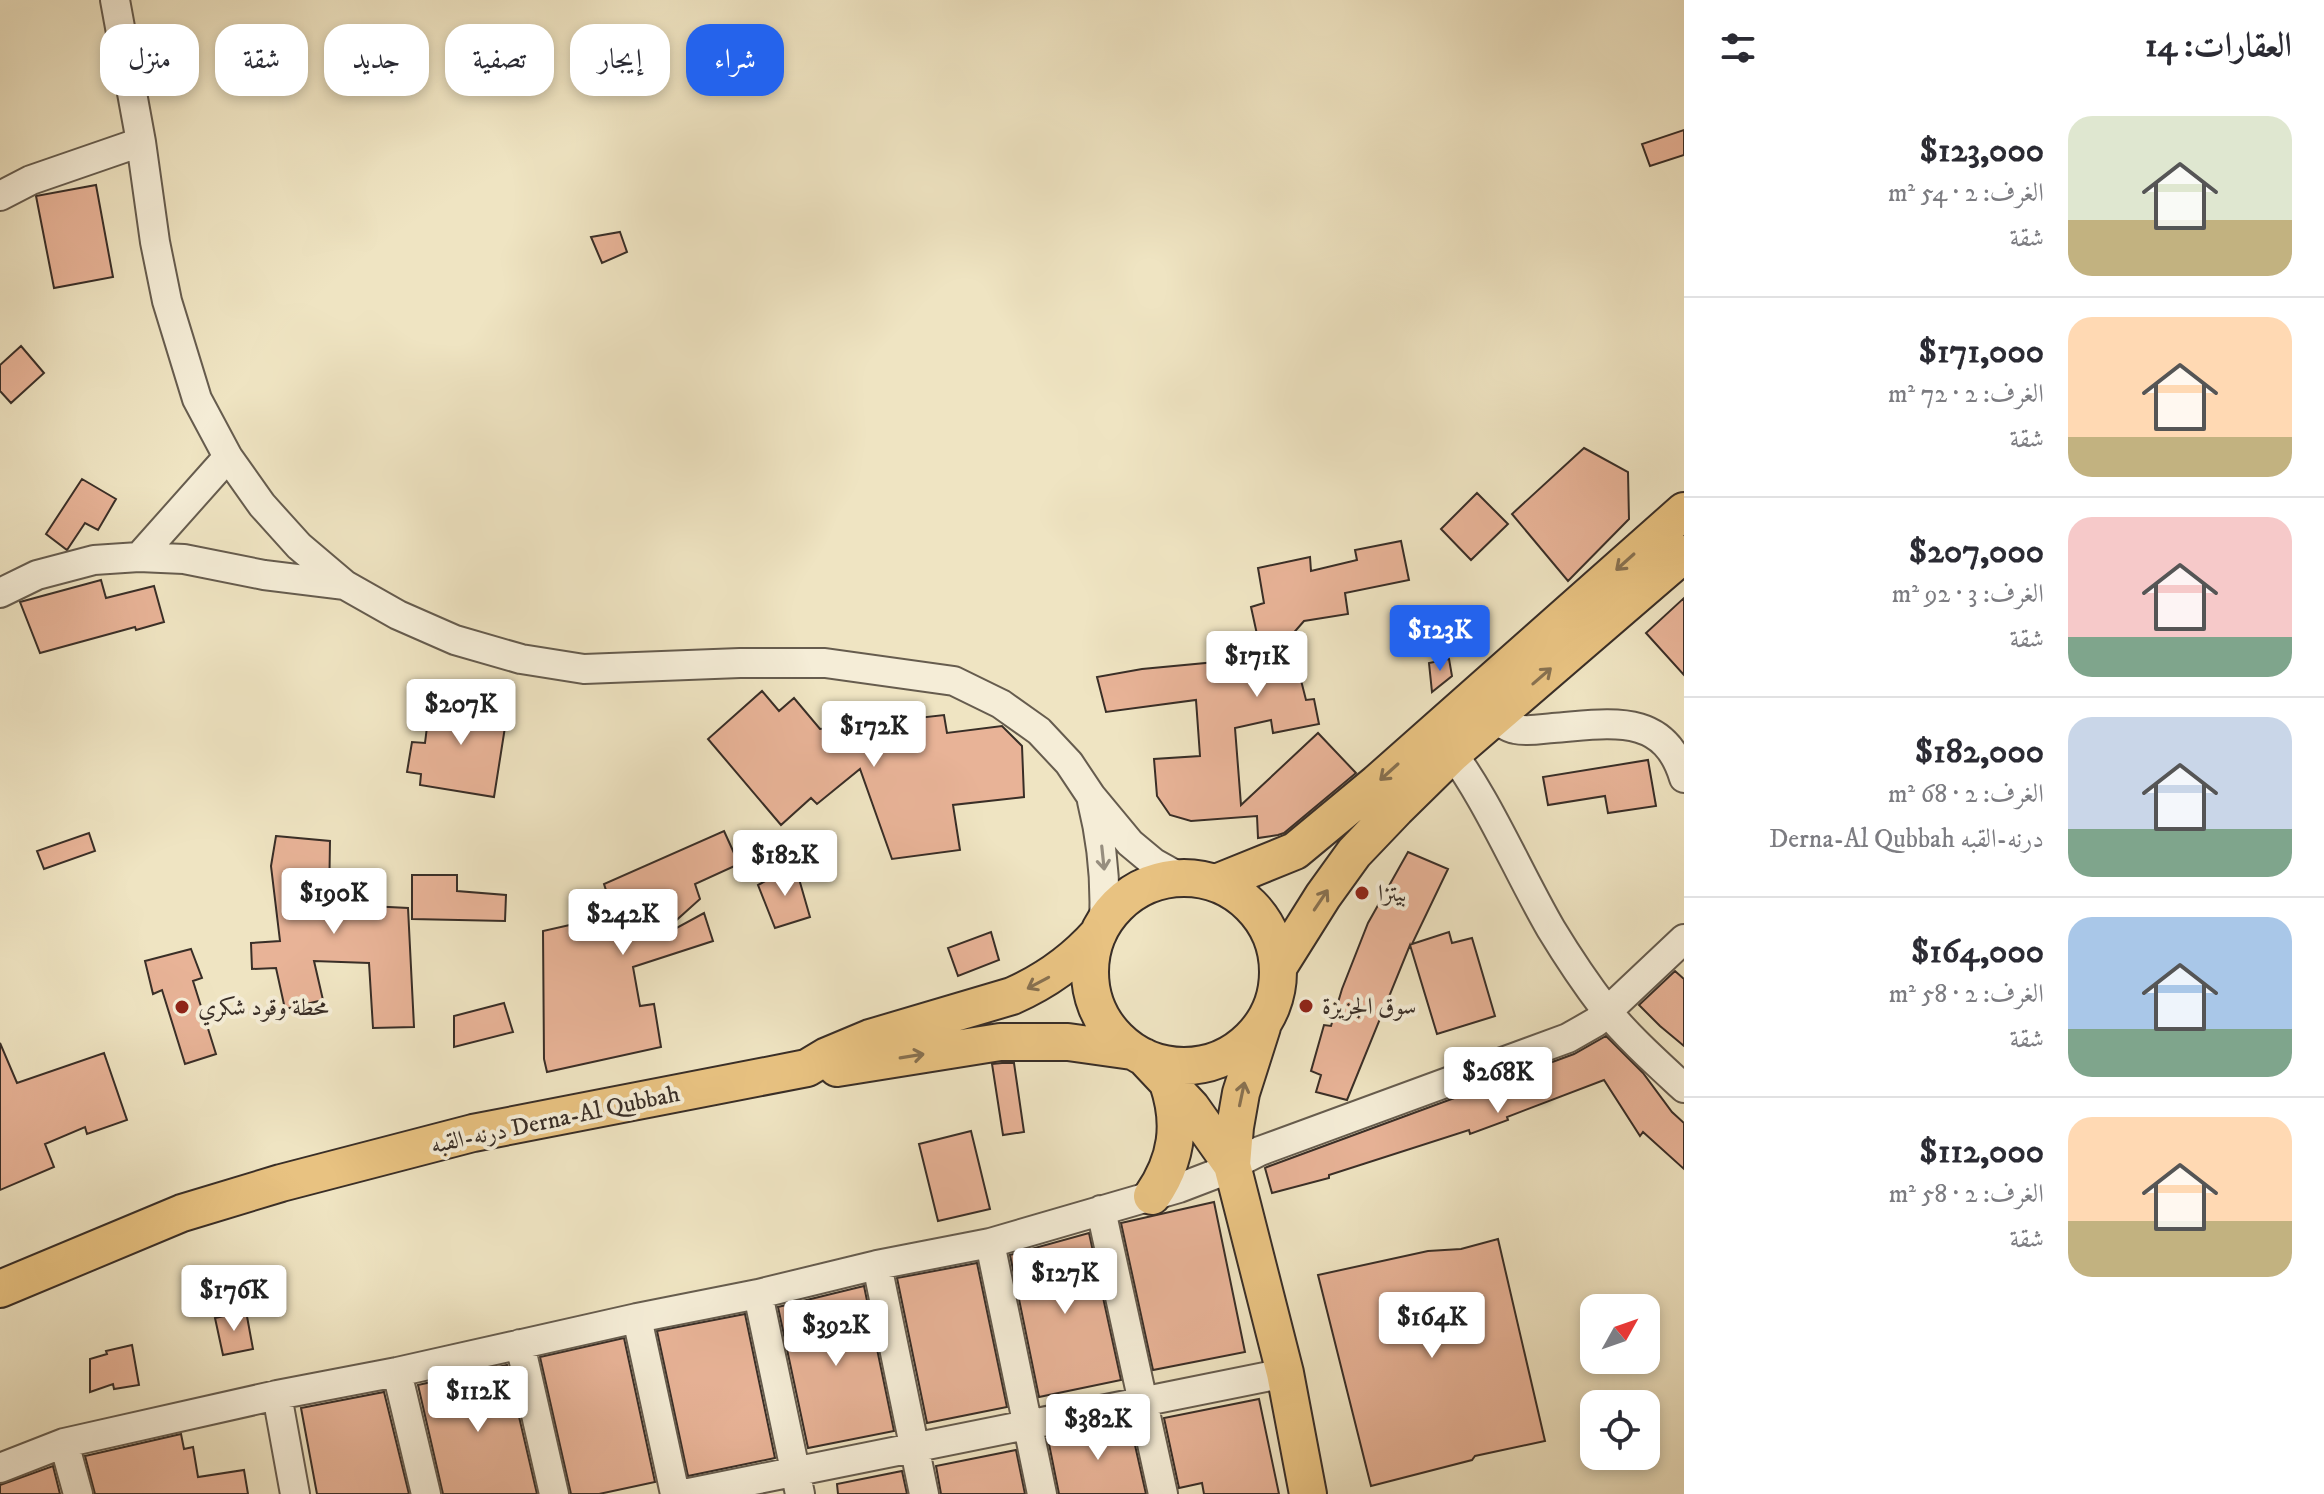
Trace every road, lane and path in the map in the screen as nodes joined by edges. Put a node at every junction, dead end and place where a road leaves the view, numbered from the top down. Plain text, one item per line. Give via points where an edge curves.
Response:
1 (115, 0) edge
2 (141, 142) junction
3 (0, 196) edge
4 (228, 457) junction
5 (1684, 511) edge
6 (1684, 554) edge
7 (139, 557) junction
8 (345, 585) junction
9 (0, 593) edge
10 (1493, 718) junction
11 (1444, 742) junction
12 (1684, 778) edge
13 (1091, 796) junction
14 (1181, 878) junction
15 (1216, 883) junction
16 (1101, 928) junction
17 (1684, 939) edge
18 (1279, 966) junction
19 (1608, 1012) junction
20 (1262, 1026) junction
21 (1148, 1063) junction
22 (807, 1068) junction
23 (1684, 1088) edge
24 (1232, 1165) junction
25 (1152, 1196) junction
26 (1101, 1210) junction
27 (990, 1243) junction
28 (877, 1265) junction
29 (0, 1289) edge
30 (758, 1294) junction
31 (637, 1318) junction
32 (520, 1344) junction
33 (397, 1372) junction
34 (1285, 1373) junction
35 (277, 1395) junction
36 (1143, 1402) junction
37 (1028, 1425) junction
38 (64, 1443) junction
39 (915, 1447) junction
40 (0, 1468) edge
41 (798, 1483) edge
42 (78, 1494) edge
43 (295, 1494) edge
44 (426, 1494) edge
45 (554, 1494) edge
46 (686, 1494) edge
47 (924, 1494) edge
48 (1042, 1494) edge
49 (1163, 1494) edge
50 (1308, 1494) edge

1 - 2 street
2 - 3 street
2 - 4 street via 155,242 179,346 197,399
4 - 7 street
4 - 8 street via 299,546
5 -> 11 main road
10 -> 6 main road
7 - 8 street via 184,559
7 - 9 street via 94,560 51,571
8 - 13 street via 455,640 521,659 584,669 825,663 954,681 1001,704 1039,731
10 - 11 main road
10 - 12 street via 1512,729 1534,731 1643,728 1662,738 1678,757
11 -> 15 main road via 1295,851
18 -> 11 main road via 1354,853
11 - 19 street via 1550,927
13 - 14 street via 1130,843
13 -> 16 street via 1103,858
14 - 15 main road
14 - 16 main road via 1137,890 1118,904
15 - 18 main road via 1256,911
16 - 21 main road via 1091,955 1094,999 1116,1037
16 -> 22 main road, درنه-القبه Derna-Al Qubbah via 1068,964 1032,987 848,1046
17 - 19 street
18 - 20 main road via 1273,1004
19 - 23 street
19 - 24 street via 1568,1038
20 - 21 main road via 1247,1043 1209,1063
24 -> 20 main road via 1241,1093
22 -> 21 main road via 853,1066 1000,1042 1068,1042
21 - 24 main road via 1212,1134
21 - 25 main road via 1176,1113 1170,1164
22 - 29 main road, درنه-القبه Derna-Al Qubbah via 473,1133 281,1183 182,1213
24 - 25 street
24 - 34 main road
25 - 26 street
26 - 27 street
26 - 36 street
27 - 28 street
27 - 37 street
28 - 30 street
28 - 39 street
30 - 31 street
30 - 41 street
31 - 32 street
31 - 46 street
32 - 33 street
32 - 45 street
33 - 35 street
33 - 44 street
34 - 36 street
34 - 50 main road
35 - 38 street
35 - 43 street
36 - 37 street
36 - 49 street
37 - 39 street
37 - 48 street
38 - 40 street
38 - 42 street
39 - 41 street
39 - 47 street
41 - 46 street

